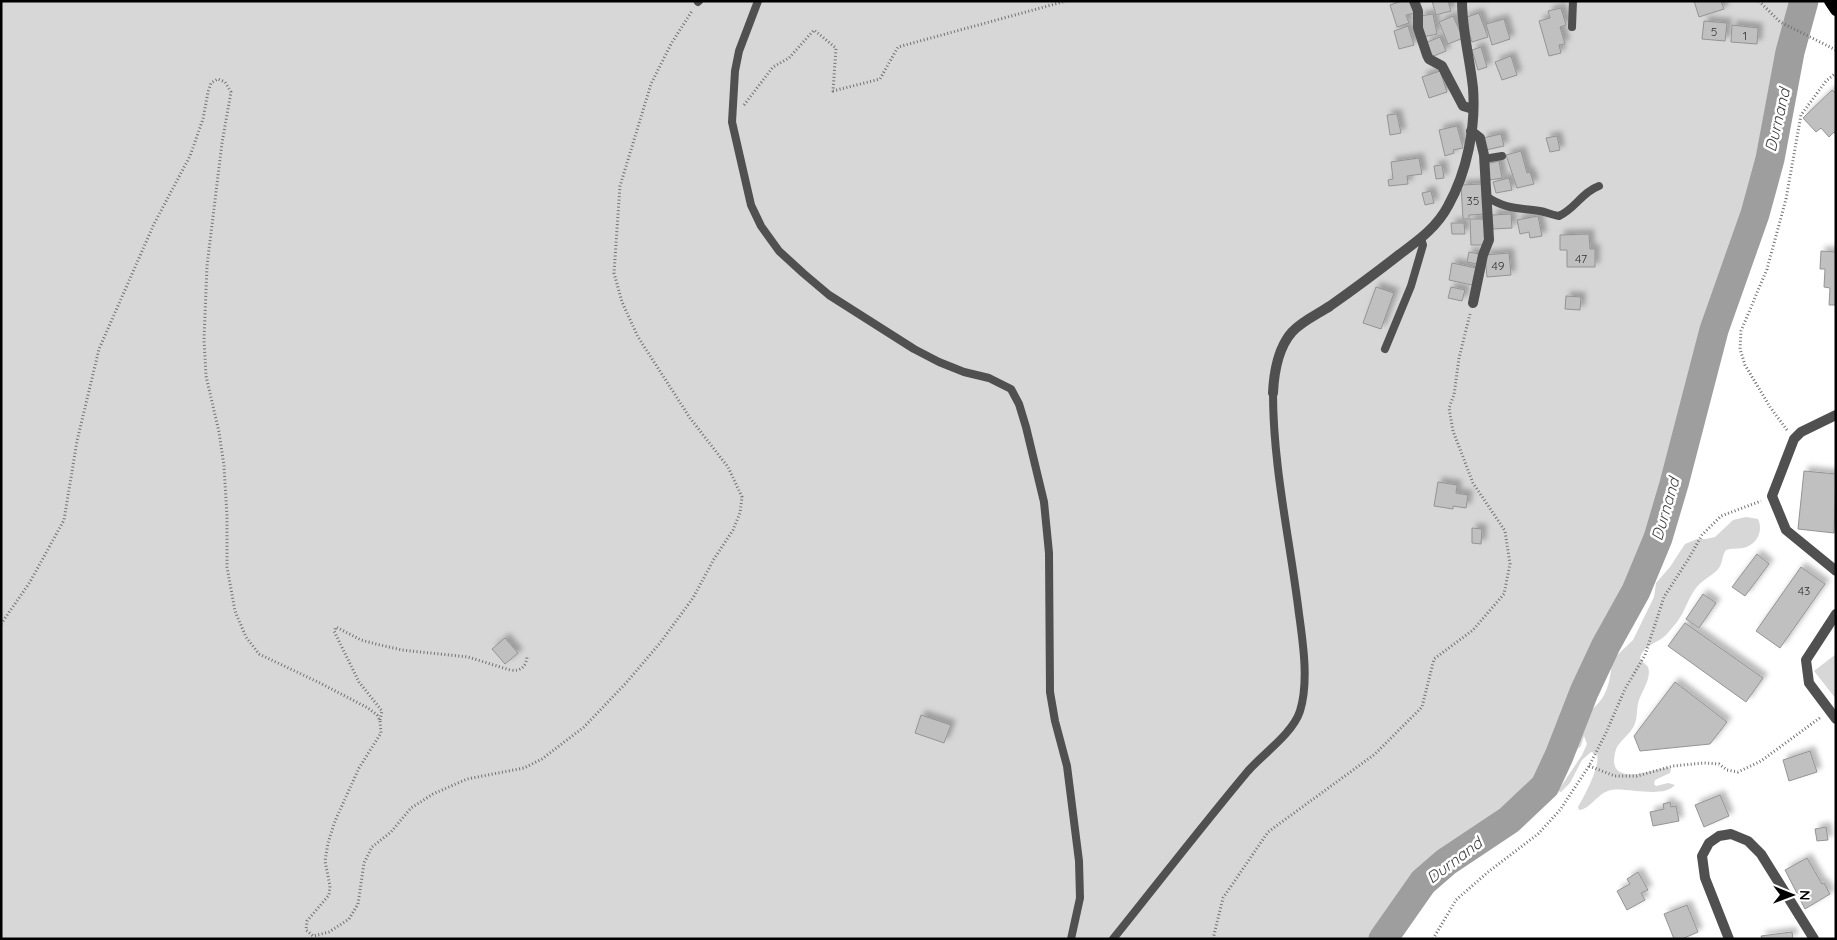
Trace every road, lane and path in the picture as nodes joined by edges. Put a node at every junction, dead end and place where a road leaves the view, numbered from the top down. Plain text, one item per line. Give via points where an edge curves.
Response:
1 (758, 1) edge
2 (1066, 1) edge
3 (1414, 1) edge
4 (1462, 1) edge
5 (1573, 1) edge
6 (1759, 1) edge
7 (698, 2) edge
8 (1572, 27) dead end
9 (1836, 50) edge
10 (1836, 73) edge
11 (1473, 109) junction
12 (732, 122) junction
13 (1471, 131) junction
14 (1502, 156) dead end
15 (1484, 159) junction
16 (1599, 186) dead end
17 (1486, 196) junction
18 (1422, 238) junction
19 (1473, 303) joint
20 (1385, 349) dead end
21 (1273, 392) joint
22 (1836, 415) edge
23 (1794, 439) junction
24 (1772, 496) junction
25 (1836, 571) edge
26 (1836, 614) edge
27 (1, 624) edge
28 (527, 655) dead end
29 (1833, 715) edge
30 (380, 721) junction
31 (1589, 766) junction
32 (1071, 939) edge
33 (1113, 939) edge
34 (1213, 939) edge
35 (1433, 939) edge
36 (1728, 939) edge
37 (1814, 939) edge

1 - 12 lane via 739,51
2 - 12 path via 898,47 880,79 833,91 836,48 814,30 789,58 773,67
3 - 11 street via 1418,28 1429,59 1442,66 1463,106
4 - 11 street
5 - 8 lane
6 - 9 path via 1780,22
7 - 30 path via 671,44 651,84 636,132 620,186 614,273 622,302 638,337 690,418 728,466 739,489 742,497 740,513 733,530 693,598 660,643 584,727 542,759 524,768 467,779 411,808 391,832 372,847 364,863 358,904 349,920 329,932 313,936 306,930 307,921 329,895 325,861 328,843 359,768 381,733
10 - 23 path via 1801,116 1786,200 1767,269 1740,331 1740,349 1751,377
11 - 13 street
12 - 32 lane via 751,205 779,251 802,274 914,349 939,362 1012,389 1019,404 1044,502 1049,553 1050,692 1067,766 1079,861 1080,898
13 - 15 street via 1480,138
13 - 18 street via 1453,196 1442,218
14 - 15 lane
15 - 17 street
16 - 17 lane via 1559,216 1511,207
17 - 19 street via 1489,240
18 - 20 lane via 1424,244 1411,286
18 - 21 street via 1292,332 1277,362
19 - 34 path via 1449,408 1453,431 1473,483 1505,531 1510,564 1504,594 1473,630 1434,659 1422,707 1375,754 1268,832 1223,898
21 - 33 lane via 1277,461 1304,654 1300,712 1211,816
22 - 23 street via 1801,432
23 - 24 street
24 - 25 street via 1786,530
24 - 31 path via 1721,516 1702,535 1664,597 1645,655 1625,689
26 - 29 street via 1806,660 1809,683
27 - 30 path via 30,582 64,520 77,441 99,349 140,253 190,156 211,83 218,80 225,82 231,92 207,266 204,339 206,376 224,466 226,567 235,611 246,637 259,654 368,708
28 - 30 path via 524,667 510,670 468,657 402,650 361,640 336,627 334,631 359,682 382,710
29 - 31 path via 1738,772 1719,764 1704,763 1673,766 1637,776 1615,776
31 - 35 path via 1560,810 1538,834 1456,900
36 - 37 street via 1705,878 1702,856 1709,843 1719,836 1731,834 1748,841 1761,854

